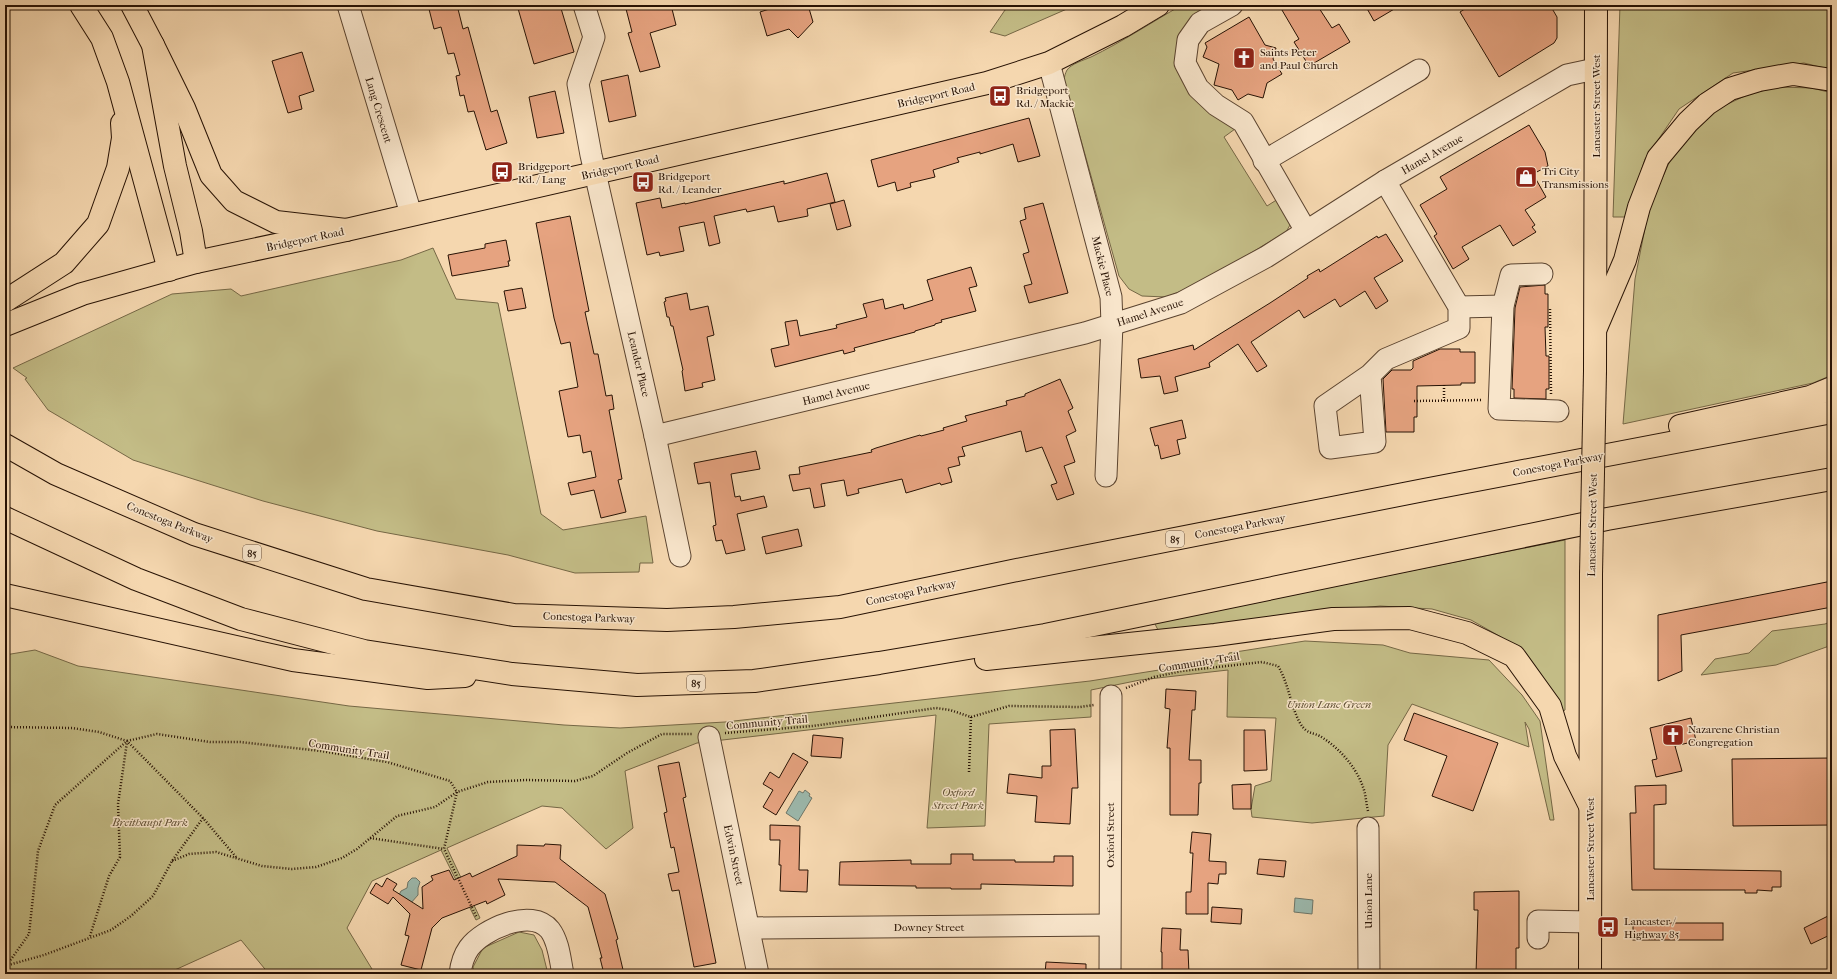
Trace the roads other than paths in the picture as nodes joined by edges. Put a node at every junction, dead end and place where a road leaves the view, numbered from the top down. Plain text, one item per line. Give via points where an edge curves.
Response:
1 (82, 5) edge
2 (132, 5) edge
3 (348, 5) edge
4 (584, 5) edge
5 (1158, 5) edge
6 (1232, 5) edge
7 (1596, 5) edge
8 (153, 45) junction
9 (1049, 62) junction
10 (1596, 69) junction
11 (1419, 70) dead end
12 (1832, 80) edge
13 (118, 82) junction
14 (1264, 161) junction
15 (596, 172) junction
16 (1385, 181) junction
17 (411, 214) junction
18 (346, 230) junction
19 (1306, 231) junction
20 (196, 262) junction
21 (169, 270) junction
22 (1542, 274) dead end
23 (5, 301) edge
24 (1503, 306) junction
25 (1459, 307) junction
26 (1112, 324) junction
27 (5, 325) edge
28 (1596, 328) junction
29 (1370, 375) dead end
30 (1832, 388) edge
31 (1554, 411) road end
32 (1832, 412) edge
33 (655, 436) junction
34 (5, 445) edge
35 (1106, 476) dead end
36 (1832, 479) edge
37 (1424, 490) junction
38 (5, 518) edge
39 (680, 556) dead end
40 (5, 595) edge
41 (879, 663) junction
42 (512, 674) junction
43 (1111, 696) road end
44 (709, 737) road end
45 (1590, 806) junction
46 (1368, 828) road end
47 (1538, 921) dead end
48 (1590, 922) junction
49 (1109, 925) junction
50 (749, 928) junction
51 (460, 974) edge
52 (563, 974) edge
53 (758, 974) edge
54 (1110, 974) edge
55 (1369, 974) edge
56 (1590, 974) edge

1 - 13 main road via 102,38
2 - 8 main road
3 - 17 street, Lang Crescent
4 - 15 street, Leander Place via 594,37 578,84
5 - 9 main road, Bridgeport Road via 1123,26
6 - 14 street via 1200,23 1188,40 1185,63 1198,88 1216,105 1242,122
7 - 10 main road, Lancaster Street West
8 - 18 main road via 184,108 211,175 234,201 276,222
8 - 20 main road
9 - 15 main road, Bridgeport Road via 987,83
9 - 26 street, Mackie Place via 1111,297
10 - 16 street, Hamel Avenue via 1567,75
10 - 28 main road, Lancaster Street West
11 - 14 street
12 - 28 main road via 1793,74 1759,80 1730,89 1707,104 1688,122 1658,158 1638,207 1625,260
13 - 21 main road
13 - 23 main road via 123,138 118,168 98,224 64,263
14 - 19 street
15 - 17 main road, Bridgeport Road
15 - 33 street, Leander Place
16 - 19 street, Hamel Avenue
16 - 25 street
17 - 18 main road, Bridgeport Road
18 - 20 main road, Bridgeport Road
19 - 26 street, Hamel Avenue via 1266,257 1180,303
20 - 21 main road, Bridgeport Road
21 - 27 main road, Bridgeport Road via 82,294
22 - 24 street via 1511,275
24 - 25 street
24 - 31 street via 1499,409
25 - 29 street via 1459,328 1386,359
26 - 33 street, Hamel Avenue
26 - 35 street, Mackie Place
28 - 45 main road, Lancaster Street West, bridge
30 - 37 main road via 1810,397 1510,465
32 - 37 main road, Conestoga Parkway / 85
33 - 39 street, Leander Place
34 - 37 main road, Conestoga Parkway / 85 via 56,474 194,534 366,589 514,615 660,619 734,617 840,607
36 - 41 main road, 85 via 1607,520 1045,635
38 - 42 main road, 85 via 136,579 241,619 364,651
40 - 42 main road via 293,660 428,678
41 - 42 main road, 85 via 754,681 645,685
41 - 45 main road via 949,662 1215,636 1333,619 1410,618 1467,633 1514,656 1550,706 1565,756
43 - 49 street, Oxford Street
44 - 50 street, Edwin Street
45 - 48 main road, Lancaster Street West
46 - 55 street, Union Lane
47 - 48 street
48 - 56 main road, Lancaster Street West
49 - 50 street, Downey Street
49 - 54 street, Oxford Street
50 - 53 street, Edwin Street
51 - 52 street via 463,960 470,947 485,935 510,922 524,920 539,922 550,929 556,942

